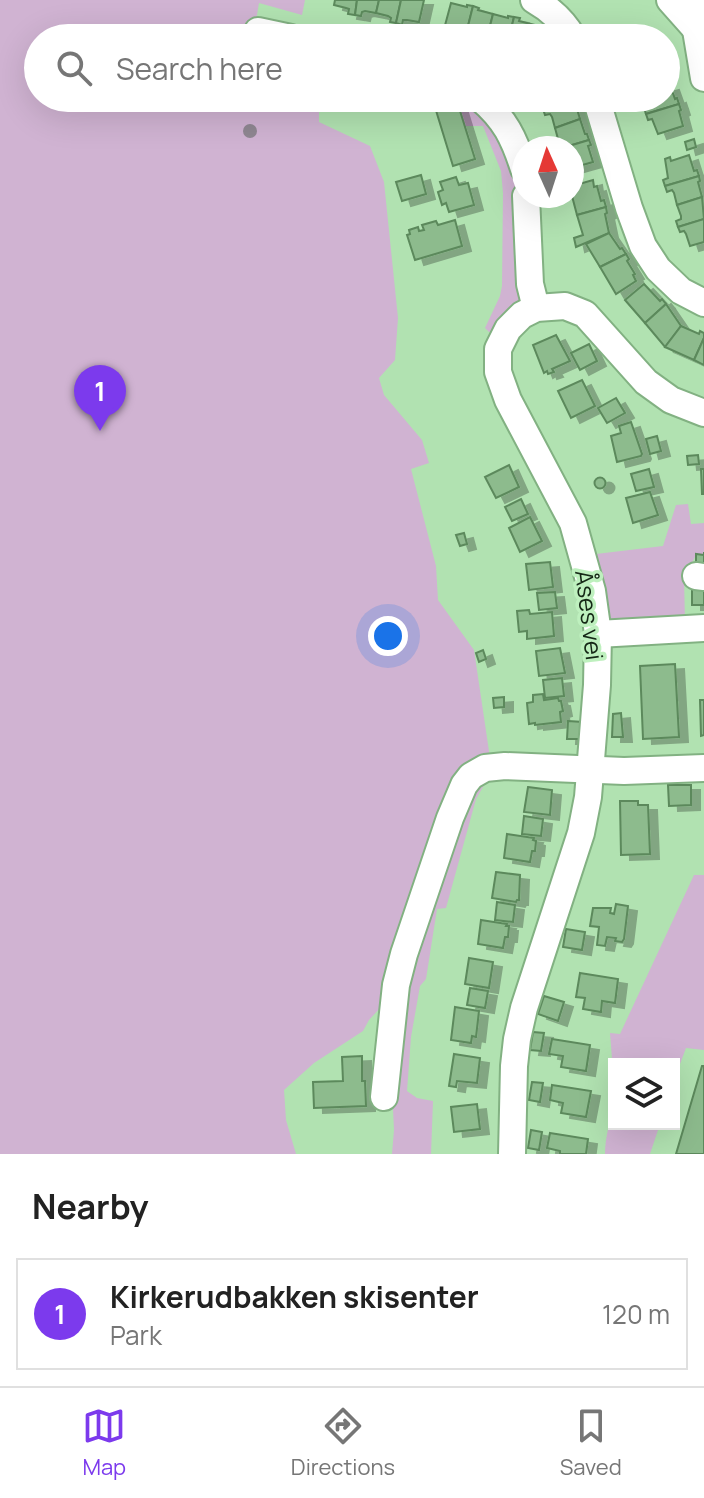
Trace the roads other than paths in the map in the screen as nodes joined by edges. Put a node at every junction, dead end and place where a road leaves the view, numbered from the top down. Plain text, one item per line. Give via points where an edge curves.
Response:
1 (534, 0) edge
2 (670, 0) edge
3 (691, 0) edge
4 (564, 24) edge
5 (694, 27) junction
6 (704, 78) edge
7 (495, 112) edge
8 (600, 112) edge
9 (512, 138) edge
10 (527, 208) edge
11 (704, 303) edge
12 (536, 308) junction
13 (704, 413) edge
14 (704, 628) edge
15 (598, 634) junction
16 (704, 768) edge
17 (591, 769) junction
18 (384, 1097) dead end
19 (512, 1154) edge

1 - 4 street
2 - 5 street
3 - 5 street
5 - 6 street
7 - 9 street
8 - 11 street via 643,246 681,291
10 - 12 street
12 - 13 street via 565,306 585,314 646,382 671,400
12 - 15 street, Åses vei via 508,329 498,349 498,372 573,523
14 - 15 street
15 - 17 street, Åses vei
16 - 17 street
17 - 18 street via 485,768 464,785 396,985
17 - 19 street, Åses vei via 581,833 517,1039

